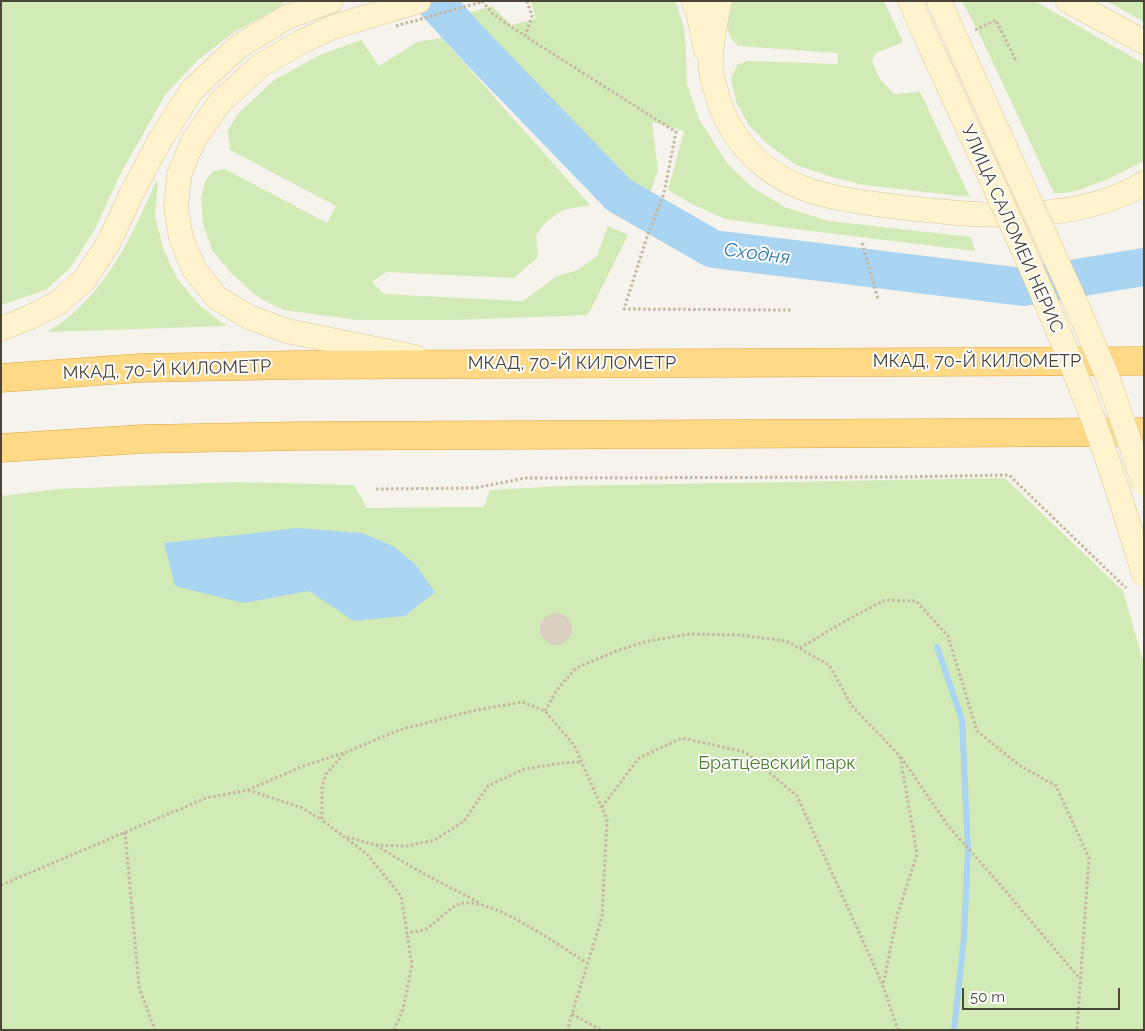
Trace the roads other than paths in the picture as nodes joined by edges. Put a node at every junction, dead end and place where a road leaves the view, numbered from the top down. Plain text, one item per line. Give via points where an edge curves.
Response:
1 (331, 1) edge
2 (419, 1) edge
3 (693, 1) edge
4 (720, 1) edge
5 (910, 1) edge
6 (939, 1) edge
7 (1068, 1) edge
8 (1144, 42) edge
9 (711, 70) junction
10 (1144, 183) edge
11 (1, 329) edge
12 (1144, 361) edge
13 (453, 365) junction
14 (1, 378) edge
15 (1144, 432) edge
16 (1, 448) edge
17 (1144, 484) edge
18 (1137, 573) edge

1 - 11 main road via 287,17 238,47 192,90 160,140 108,244 85,280 58,303
2 - 13 main road via 389,19 333,27 261,65 220,102 193,141 179,175 176,207 181,238 194,269 217,298 249,317 287,331
3 - 9 main road
4 - 9 main road via 713,35
5 - 18 main road, УЛИЦА САЛОМЕИ НЕРИС, bridge via 1051,312 1080,384 1110,464
6 - 17 main road, УЛИЦА САЛОМЕИ НЕРИС, bridge via 963,35 1106,372
7 - 8 main road
9 - 10 main road via 717,98 741,144 778,176 801,188 833,197 960,214 1026,214 1081,207 1112,198
12 - 13 highway, МКАД, 70-Й КИЛОМЕТР
13 - 14 highway, МКАД, 70-Й КИЛОМЕТР via 140,368
15 - 16 highway via 301,436

